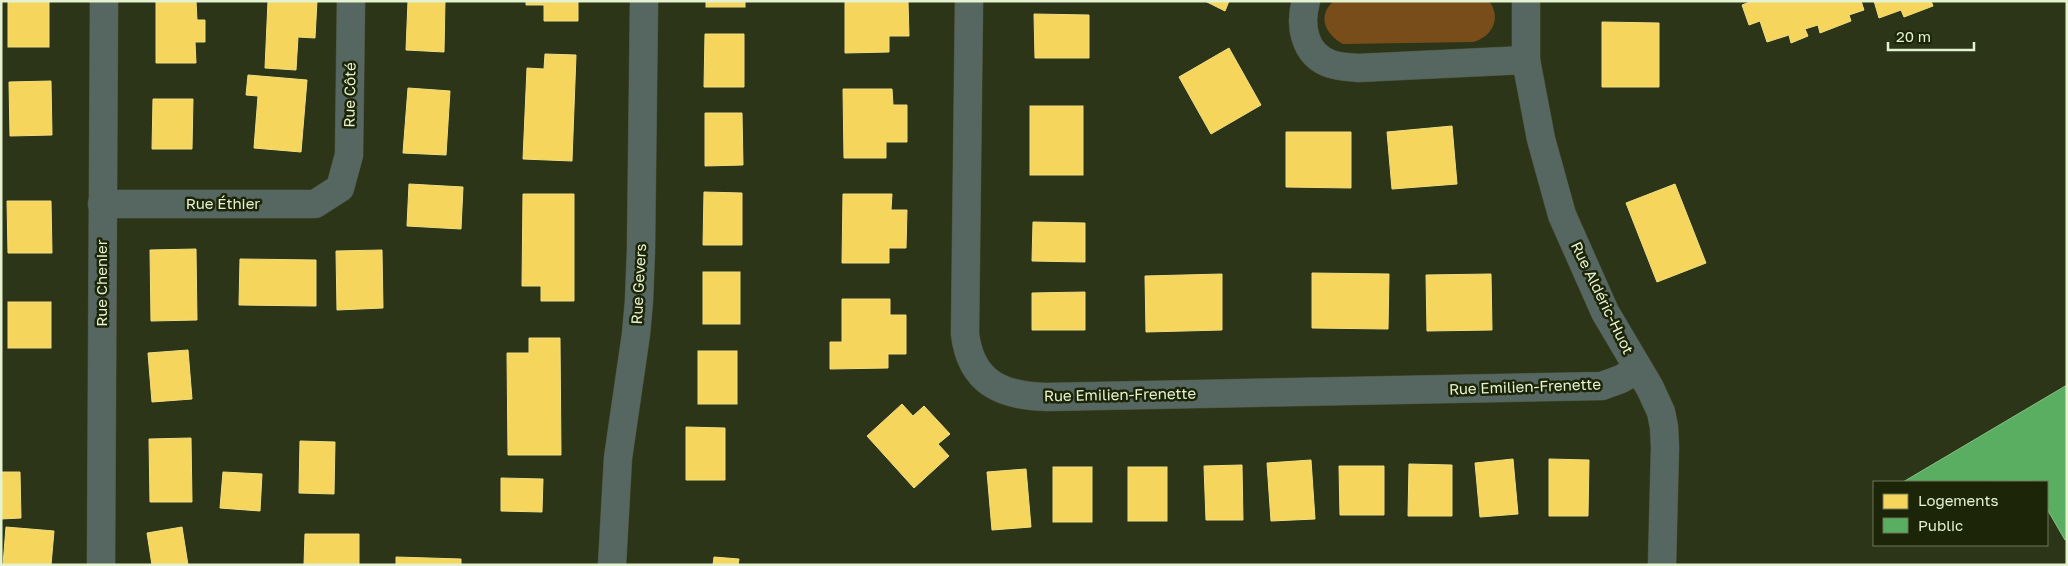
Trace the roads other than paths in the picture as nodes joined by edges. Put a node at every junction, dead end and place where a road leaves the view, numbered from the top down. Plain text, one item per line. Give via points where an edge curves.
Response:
1 (104, 1) edge
2 (351, 1) edge
3 (644, 1) edge
4 (969, 1) edge
5 (1306, 1) edge
6 (1526, 1) edge
7 (1526, 60) junction
8 (340, 188) joint
9 (102, 204) junction
10 (1638, 369) junction
11 (101, 565) edge
12 (612, 565) edge
13 (1662, 565) edge

1 - 9 street, Rue Chenier
2 - 8 street, Rue Côté via 350,155
3 - 12 street, Rue Gevers via 639,292 617,467
4 - 10 street, Rue Emilien-Frenette via 965,334 977,370 997,388 1012,394 1047,397 1602,386
5 - 7 street via 1302,23 1308,45 1322,60 1331,64 1358,68
6 - 7 street, Rue Aldéric-Huot
7 - 10 street, Rue Aldéric-Huot via 1541,139 1562,215 1605,312
8 - 9 street, Rue Éthier via 315,204
9 - 11 street, Rue Chenier
10 - 13 street, Rue Aldéric-Huot via 1657,402 1664,428

